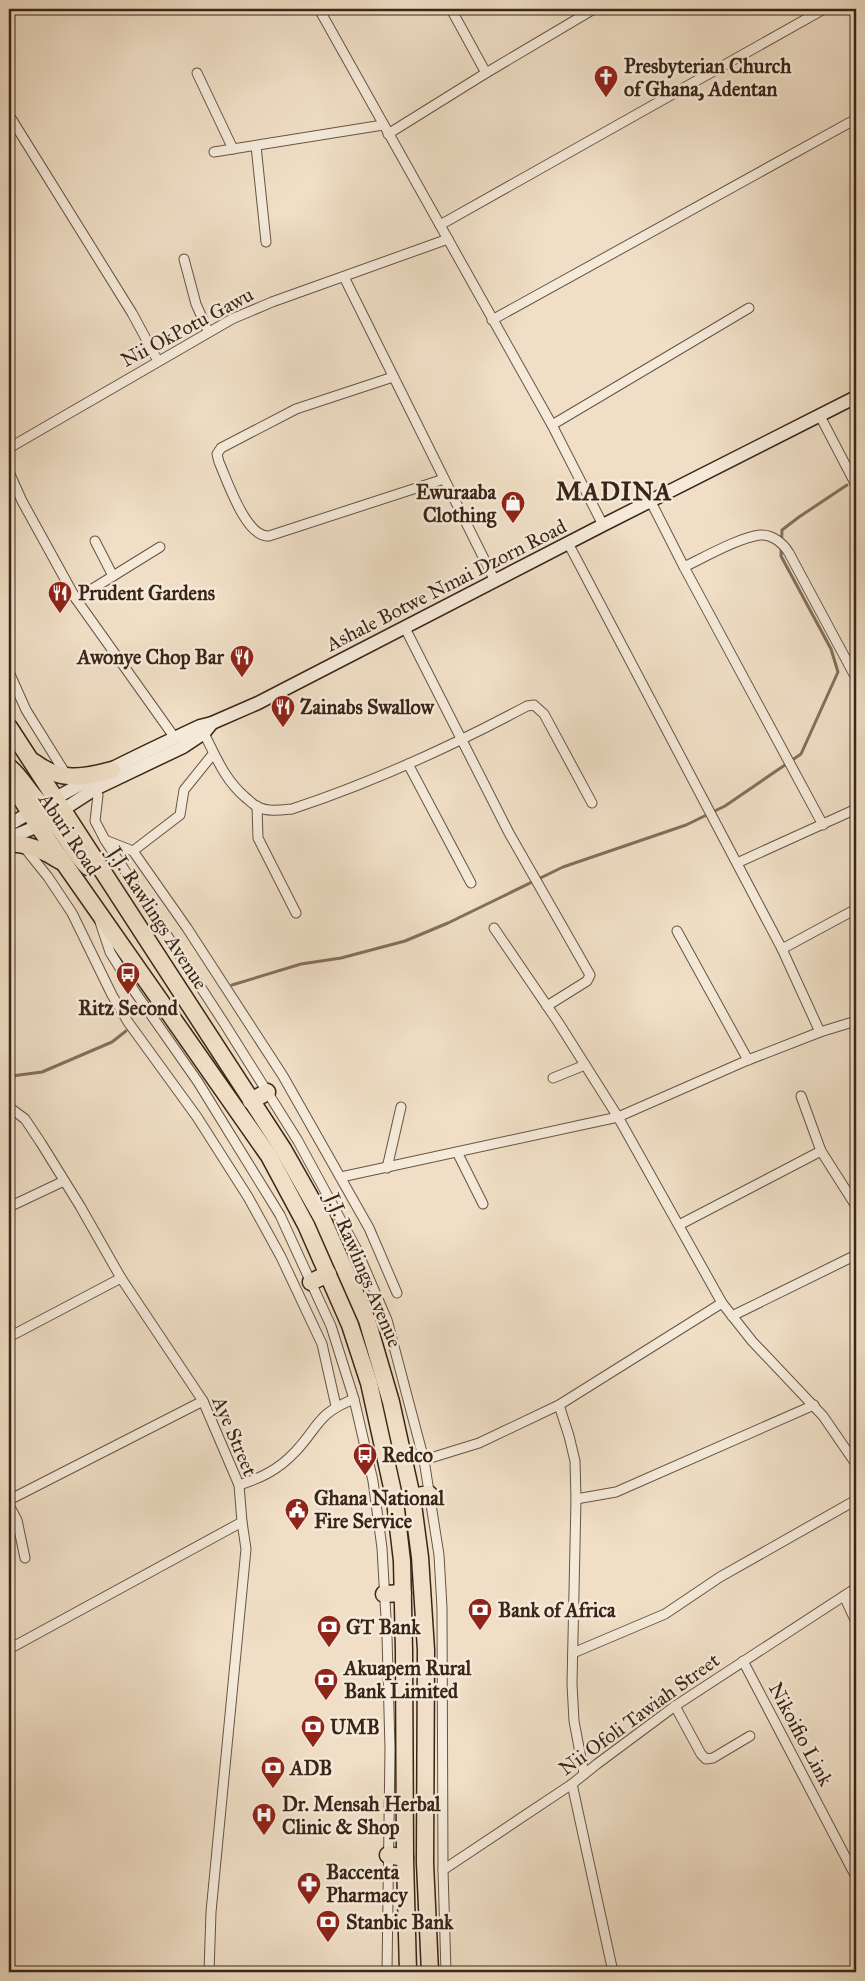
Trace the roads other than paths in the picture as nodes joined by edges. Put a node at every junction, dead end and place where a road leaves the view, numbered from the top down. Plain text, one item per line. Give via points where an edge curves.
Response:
1 (319, 9) edge
2 (451, 9) edge
3 (594, 9) edge
4 (824, 9) edge
5 (580, 12) edge
6 (197, 72) dead end
7 (486, 73) junction
8 (9, 115) edge
9 (856, 119) edge
10 (383, 125) junction
11 (388, 134) junction
12 (256, 146) junction
13 (233, 149) junction
14 (214, 152) dead end
15 (440, 225) junction
16 (448, 239) junction
17 (266, 242) dead end
18 (184, 259) dead end
19 (344, 277) junction
20 (749, 308) dead end
21 (492, 320) junction
22 (208, 331) junction
23 (158, 361) junction
24 (393, 377) junction
25 (856, 397) edge
26 (820, 416) junction
27 (552, 425) junction
28 (9, 448) edge
29 (9, 472) edge
30 (444, 478) junction
31 (856, 485) edge
32 (651, 502) junction
33 (603, 525) junction
34 (96, 541) dead end
35 (568, 543) junction
36 (160, 547) dead end
37 (684, 567) junction
38 (113, 576) junction
39 (495, 581) junction
40 (76, 599) junction
41 (404, 628) junction
42 (9, 672) edge
43 (856, 678) edge
44 (9, 727) edge
45 (206, 728) junction
46 (175, 738) junction
47 (463, 740) junction
48 (213, 754) junction
49 (28, 758) junction
50 (408, 764) junction
51 (9, 766) edge
52 (112, 770) junction
53 (67, 776) junction
54 (9, 779) edge
55 (95, 789) junction
56 (592, 803) dead end
57 (257, 806) junction
58 (856, 809) edge
59 (46, 812) junction
60 (9, 825) edge
61 (823, 825) junction
62 (105, 840) junction
63 (13, 842) edge
64 (133, 851) junction
65 (737, 863) junction
66 (66, 865) junction
67 (471, 883) dead end
68 (856, 909) edge
69 (98, 912) junction
70 (296, 913) dead end
71 (494, 928) dead end
72 (677, 931) dead end
73 (782, 948) junction
74 (547, 1006) junction
75 (856, 1021) edge
76 (820, 1032) junction
77 (748, 1060) junction
78 (585, 1065) junction
79 (553, 1078) dead end
80 (268, 1092) junction
81 (800, 1096) dead end
82 (251, 1101) junction
83 (9, 1107) edge
84 (401, 1107) dead end
85 (618, 1117) junction
86 (821, 1150) junction
87 (457, 1152) junction
88 (387, 1168) junction
89 (342, 1177) junction
90 (64, 1181) junction
91 (483, 1204) dead end
92 (856, 1206) edge
93 (9, 1207) edge
94 (679, 1225) junction
95 (856, 1255) edge
96 (328, 1274) junction
97 (121, 1278) junction
98 (311, 1282) junction
99 (397, 1292) dead end
100 (722, 1303) junction
101 (732, 1316) junction
102 (9, 1337) edge
103 (354, 1398) junction
104 (203, 1401) junction
105 (559, 1405) junction
106 (814, 1405) junction
107 (336, 1406) junction
108 (424, 1460) junction
109 (856, 1464) edge
110 (238, 1485) junction
111 (430, 1494) junction
112 (412, 1497) junction
113 (576, 1499) junction
114 (9, 1500) edge
115 (856, 1500) edge
116 (9, 1505) edge
117 (242, 1522) junction
118 (25, 1558) dead end
119 (856, 1588) edge
120 (403, 1593) junction
121 (384, 1594) junction
122 (844, 1596) junction
123 (856, 1622) edge
124 (9, 1649) edge
125 (574, 1653) junction
126 (743, 1661) junction
127 (675, 1706) junction
128 (750, 1736) dead end
129 (584, 1774) junction
130 (572, 1784) junction
131 (388, 1855) junction
132 (405, 1858) junction
133 (443, 1870) junction
134 (856, 1877) edge
135 (209, 1972) edge
136 (387, 1972) edge
137 (408, 1972) edge
138 (430, 1972) edge
139 (446, 1972) edge
140 (613, 1972) edge

1 - 10 street
2 - 7 street
3 - 5 street
4 - 15 street
5 - 7 street
6 - 13 street
7 - 11 street
8 - 23 street via 132,313
9 - 21 street
10 - 11 street
10 - 12 street
11 - 15 street
12 - 13 street
12 - 17 street
13 - 14 street
15 - 16 street
16 - 19 street, Nii OkPotu Gawu
16 - 21 street
18 - 22 street via 196,304
19 - 22 street, Nii OkPotu Gawu via 272,302
19 - 24 street
20 - 27 street
21 - 27 street
22 - 23 street, Nii OkPotu Gawu
23 - 28 street, Nii OkPotu Gawu
24 - 30 street
24 - 30 street via 296,409 221,448 217,454 219,462 247,524 263,536 269,536
25 - 26 main road, Ashale Botwe Nmai Dzorn Road
26 - 31 street
26 - 32 main road, Ashale Botwe Nmai Dzorn Road
27 - 33 street
29 - 40 street
30 - 39 street
32 - 33 main road, Ashale Botwe Nmai Dzorn Road
32 - 37 street
33 - 35 main road, Ashale Botwe Nmai Dzorn Road
34 - 38 street
35 - 39 main road, Ashale Botwe Nmai Dzorn Road
35 - 65 street
36 - 38 street
37 - 43 street via 748,538 762,535 774,538 785,546
37 - 61 street
38 - 40 street
39 - 41 main road, Ashale Botwe Nmai Dzorn Road
40 - 46 street
41 - 45 main road, Ashale Botwe Nmai Dzorn Road
41 - 47 street
42 - 53 street via 26,710
44 - 49 highway, J.J. Rawlings Avenue
45 - 46 main road
45 - 48 street
45 - 55 main road via 175,751
46 - 52 main road
47 - 50 street
47 - 56 street via 534,705 544,714
47 - 74 street via 510,833 590,975 587,981
48 - 57 street via 226,777
48 - 64 street via 184,790 180,815
49 - 53 highway via 44,770
49 - 59 highway, J.J. Rawlings Avenue
50 - 57 street via 292,809 273,810
50 - 67 street
51 - 59 highway
52 - 53 highway via 89,777
52 - 59 main road
54 - 59 highway, Aburi Road
55 - 59 main road
55 - 62 street via 98,795 95,821
57 - 70 street via 258,838
58 - 61 street
59 - 60 main road
59 - 63 main road
59 - 66 highway, Aburi Road
59 - 82 highway, J.J. Rawlings Avenue via 108,881
61 - 65 street
62 - 64 street
62 - 80 street
63 - 66 highway via 42,850
63 - 107 street via 48,877 72,914 128,1022 197,1117 248,1197 322,1344
64 - 89 street via 283,1076
65 - 73 street
66 - 69 highway, Aburi Road
68 - 73 street
69 - 96 highway, J.J. Rawlings Avenue via 269,1156
69 - 98 street via 110,952 246,1159 280,1215
71 - 74 street
72 - 77 street
73 - 76 street
74 - 78 street
75 - 76 street
76 - 77 street
77 - 85 street
78 - 79 street
78 - 85 street
80 - 82 highway
80 - 108 street via 336,1209 387,1320
81 - 86 street
82 - 112 highway, J.J. Rawlings Avenue via 322,1218 367,1320 389,1394
83 - 90 street, Aye Street via 25,1120
84 - 88 street
85 - 87 street
85 - 94 street
86 - 92 street
86 - 94 street
87 - 88 street
87 - 91 street
88 - 89 street
89 - 99 street
90 - 93 street
90 - 97 street, Aye Street
94 - 100 street
95 - 101 street
96 - 98 highway
96 - 120 highway, J.J. Rawlings Avenue via 350,1326 375,1406 395,1501
97 - 102 street
97 - 104 street, Aye Street
98 - 103 street via 331,1326
100 - 101 street
100 - 105 street
101 - 106 street
103 - 107 street
103 - 121 street via 373,1482 382,1548
104 - 110 street, Aye Street
104 - 114 street
105 - 108 street via 479,1443
105 - 113 street via 575,1461
106 - 109 street
106 - 113 street via 616,1492
107 - 110 street via 324,1415 296,1452 275,1470 263,1478
108 - 111 street
110 - 117 street, Aye Street
111 - 112 highway
111 - 133 street via 442,1608
112 - 138 highway, J.J. Rawlings Avenue via 426,1650 424,1863
113 - 125 street
115 - 125 street via 720,1576 665,1614
116 - 118 street via 17,1520
117 - 124 street
117 - 135 street, Aye Street via 246,1549 211,1912
119 - 122 street, Nii Ofoli Tawiah Street
120 - 121 highway
120 - 132 highway, J.J. Rawlings Avenue
121 - 131 street via 390,1749
122 - 123 street
122 - 126 street, Nii Ofoli Tawiah Street
125 - 129 street via 574,1721
126 - 127 street, Nii Ofoli Tawiah Street
126 - 134 street, Nikoifio Link
127 - 128 street via 706,1759
127 - 129 street, Nii Ofoli Tawiah Street
129 - 130 street, Nii Ofoli Tawiah Street
130 - 133 street, Nii Ofoli Tawiah Street
130 - 140 street
131 - 132 highway
131 - 136 street
132 - 137 highway, J.J. Rawlings Avenue
133 - 139 street

